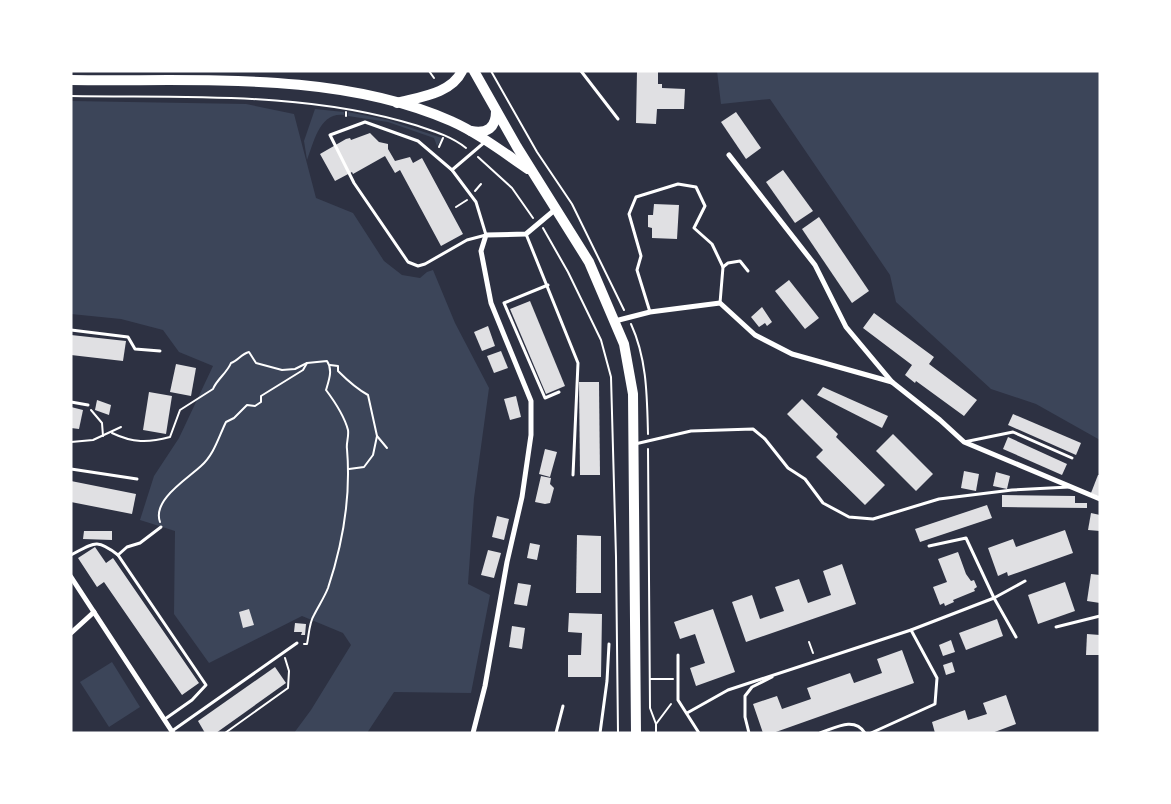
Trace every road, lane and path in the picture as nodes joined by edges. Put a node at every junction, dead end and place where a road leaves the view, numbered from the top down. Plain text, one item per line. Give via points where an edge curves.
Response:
1 (429, 71) edge
2 (462, 71) edge
3 (474, 71) edge
4 (491, 71) edge
5 (582, 71) edge
6 (434, 78) dead end
7 (71, 80) edge
8 (71, 96) edge
9 (396, 103) junction
10 (496, 110) junction
11 (346, 112) dead end
12 (346, 116) dead end
13 (618, 119) dead end
14 (468, 130) junction
15 (443, 138) dead end
16 (486, 141) junction
17 (439, 147) dead end
18 (472, 153) junction
19 (729, 155) dead end
20 (452, 170) junction
21 (531, 171) junction
22 (481, 184) dead end
23 (475, 191) dead end
24 (468, 199) dead end
25 (456, 207) dead end
26 (557, 208) junction
27 (540, 223) junction
28 (486, 234) junction
29 (526, 234) junction
30 (723, 267) junction
31 (748, 271) dead end
32 (548, 285) junction
33 (720, 303) junction
34 (650, 312) junction
35 (628, 318) junction
36 (615, 321) junction
37 (71, 330) edge
38 (160, 351) dead end
39 (307, 363) junction
40 (330, 365) junction
41 (892, 382) junction
42 (559, 392) dead end
43 (71, 402) edge
44 (88, 405) joint
45 (121, 427) dead end
46 (112, 433) junction
47 (103, 436) junction
48 (377, 436) junction
49 (648, 441) junction
50 (71, 442) edge
51 (964, 442) junction
52 (634, 444) junction
53 (387, 448) dead end
54 (1072, 458) dead end
55 (71, 469) edge
56 (349, 470) junction
57 (573, 475) dead end
58 (137, 479) dead end
59 (1072, 487) junction
60 (1100, 499) edge
61 (161, 527) joint
62 (929, 546) dead end
63 (71, 555) edge
64 (118, 555) junction
65 (71, 577) edge
66 (1025, 581) dead end
67 (994, 598) junction
68 (94, 612) junction
69 (1100, 616) edge
70 (1056, 626) dead end
71 (911, 630) junction
72 (71, 633) edge
73 (1016, 637) dead end
74 (809, 642) dead end
75 (297, 643) joint
76 (609, 644) dead end
77 (813, 653) dead end
78 (284, 654) junction
79 (678, 655) dead end
80 (787, 671) junction
81 (650, 679) junction
82 (678, 680) junction
83 (672, 704) dead end
84 (563, 706) dead end
85 (687, 713) junction
86 (165, 719) junction
87 (656, 724) junction
88 (172, 732) edge
89 (225, 733) edge
90 (473, 733) edge
91 (556, 733) edge
92 (600, 733) edge
93 (618, 733) edge
94 (636, 733) edge
95 (656, 733) edge
96 (699, 733) edge
97 (749, 733) edge
98 (820, 733) edge
99 (865, 733) edge
100 (872, 733) edge

1 - 6 path
2 - 9 main road via 455,82 437,93
3 - 10 main road
4 - 35 path via 537,152 572,204
5 - 13 lane
7 - 9 main road via 284,84 358,93
8 - 18 path via 242,99 316,105 395,119 455,139
9 - 14 main road
10 - 14 main road via 491,129
10 - 21 main road
11 - 12 path
14 - 16 main road
15 - 17 path
16 - 18 lane
16 - 21 main road
18 - 20 lane
18 - 27 path via 501,176
19 - 41 street via 815,265 846,327
20 - 28 lane via 476,202
20 - 28 lane via 418,141 365,122 330,135 354,183 408,262 418,266 425,264 467,240
21 - 26 main road
22 - 23 path
24 - 25 path
26 - 27 street
26 - 36 main road via 589,262
27 - 29 street
27 - 93 path via 601,340 611,377
28 - 29 street
28 - 90 street via 481,251 491,303 531,401 531,435 522,497
29 - 32 lane
30 - 31 lane via 740,261
30 - 33 lane
30 - 34 lane via 712,244 694,228 705,206 696,187 678,184 636,197 629,214 641,256 637,270
32 - 42 lane via 504,303 545,398
32 - 57 lane via 578,363
33 - 34 street
33 - 41 street via 755,334 792,354
34 - 35 street
35 - 36 street
35 - 49 path via 640,350 646,381
36 - 52 main road via 624,344 633,394
37 - 38 lane via 128,337 135,349
39 - 40 path via 327,361
39 - 46 path via 295,369 282,370 256,363 249,352 242,354 231,363 213,389 180,410 170,437 135,442
39 - 61 path via 303,370 261,396 261,402 255,406 247,405 226,422 213,451 201,467 193,470 186,481 159,505 157,515
40 - 48 path via 338,366 338,371 368,396
40 - 56 path via 326,390 349,433 346,448
41 - 51 street
43 - 44 lane
44 - 47 path via 102,423
45 - 46 path
46 - 47 path
47 - 50 path via 85,442
48 - 53 path
48 - 56 path via 373,455 364,467
49 - 52 lane
49 - 59 lane via 692,431 753,429 788,468 805,478 822,503 849,517 873,519 939,499
49 - 81 path
51 - 54 lane via 1013,432
51 - 59 street
52 - 94 main road
55 - 58 lane
56 - 75 path via 344,510 346,524 329,585 313,616 307,644
59 - 60 street
61 - 64 lane via 140,543 127,546
62 - 67 lane via 966,538
63 - 64 lane via 94,543 103,543
64 - 86 lane via 206,685 192,700
65 - 68 street
66 - 67 lane
67 - 71 lane
67 - 73 lane
68 - 72 street
68 - 86 street
69 - 70 lane
71 - 80 lane
71 - 100 lane via 937,678 935,704
74 - 77 path
75 - 78 lane
76 - 92 lane
78 - 88 lane
78 - 89 path via 288,688
79 - 82 lane
80 - 85 lane via 728,690
80 - 97 lane via 746,693 744,710
81 - 82 path
81 - 87 path via 650,708
82 - 85 lane via 678,700
83 - 87 path
84 - 91 lane
85 - 96 lane
86 - 88 street
87 - 95 path
98 - 99 lane via 850,724 861,727

